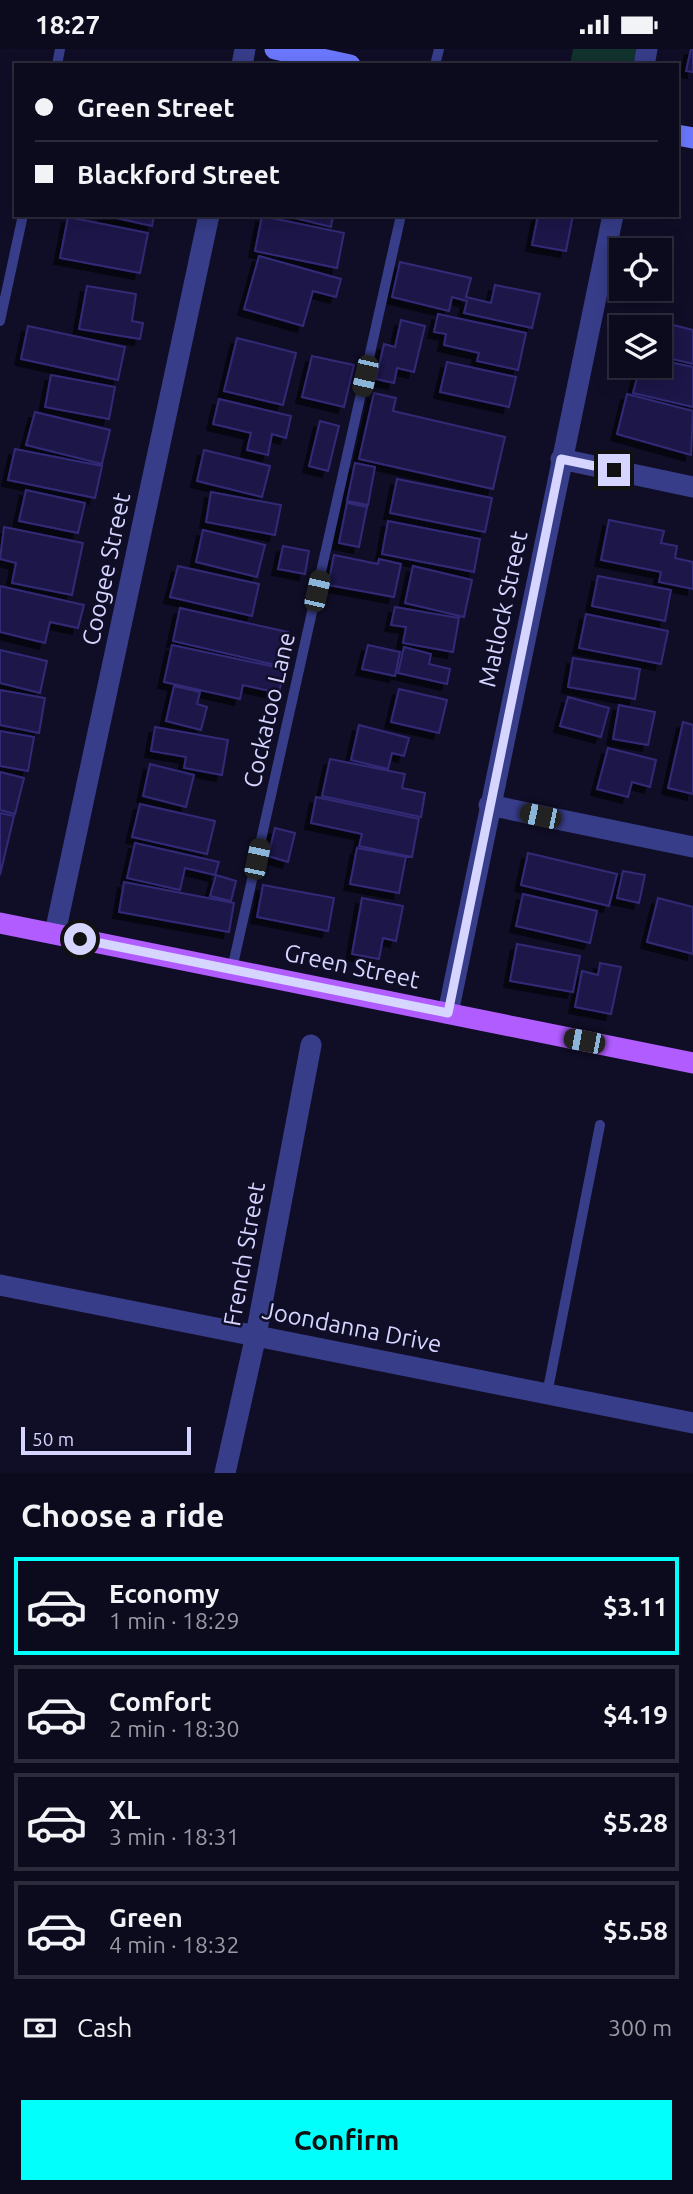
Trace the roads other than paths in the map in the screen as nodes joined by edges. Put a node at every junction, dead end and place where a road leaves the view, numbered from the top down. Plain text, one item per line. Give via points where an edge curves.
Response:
1 (275, 49) edge
2 (341, 63) edge
3 (23, 217) edge
4 (209, 217) edge
5 (401, 217) edge
6 (613, 217) edge
7 (0, 321) edge
8 (561, 459) junction
9 (693, 487) edge
10 (489, 806) junction
11 (693, 847) edge
12 (0, 923) edge
13 (55, 933) junction
14 (232, 968) junction
15 (448, 1013) junction
16 (311, 1045) dead end
17 (693, 1063) edge
18 (600, 1125) dead end
19 (0, 1285) edge
20 (256, 1335) junction
21 (547, 1394) junction
22 (693, 1423) edge
23 (225, 1473) edge

1 - 2 street
3 - 7 lane
4 - 13 street, Coogee Street
5 - 14 lane, Cockatoo Lane
6 - 8 street, Matlock Street
8 - 9 street
8 - 10 street, Matlock Street
10 - 11 street
10 - 15 street, Matlock Street
12 - 13 main road, Green Street
13 - 14 main road, Green Street
14 - 15 main road, Green Street
15 - 17 main road, Green Street
16 - 20 street, French Street
18 - 21 lane
19 - 20 street, Joondanna Drive
20 - 21 street, Joondanna Drive
20 - 23 street, French Street
21 - 22 street, Joondanna Drive

